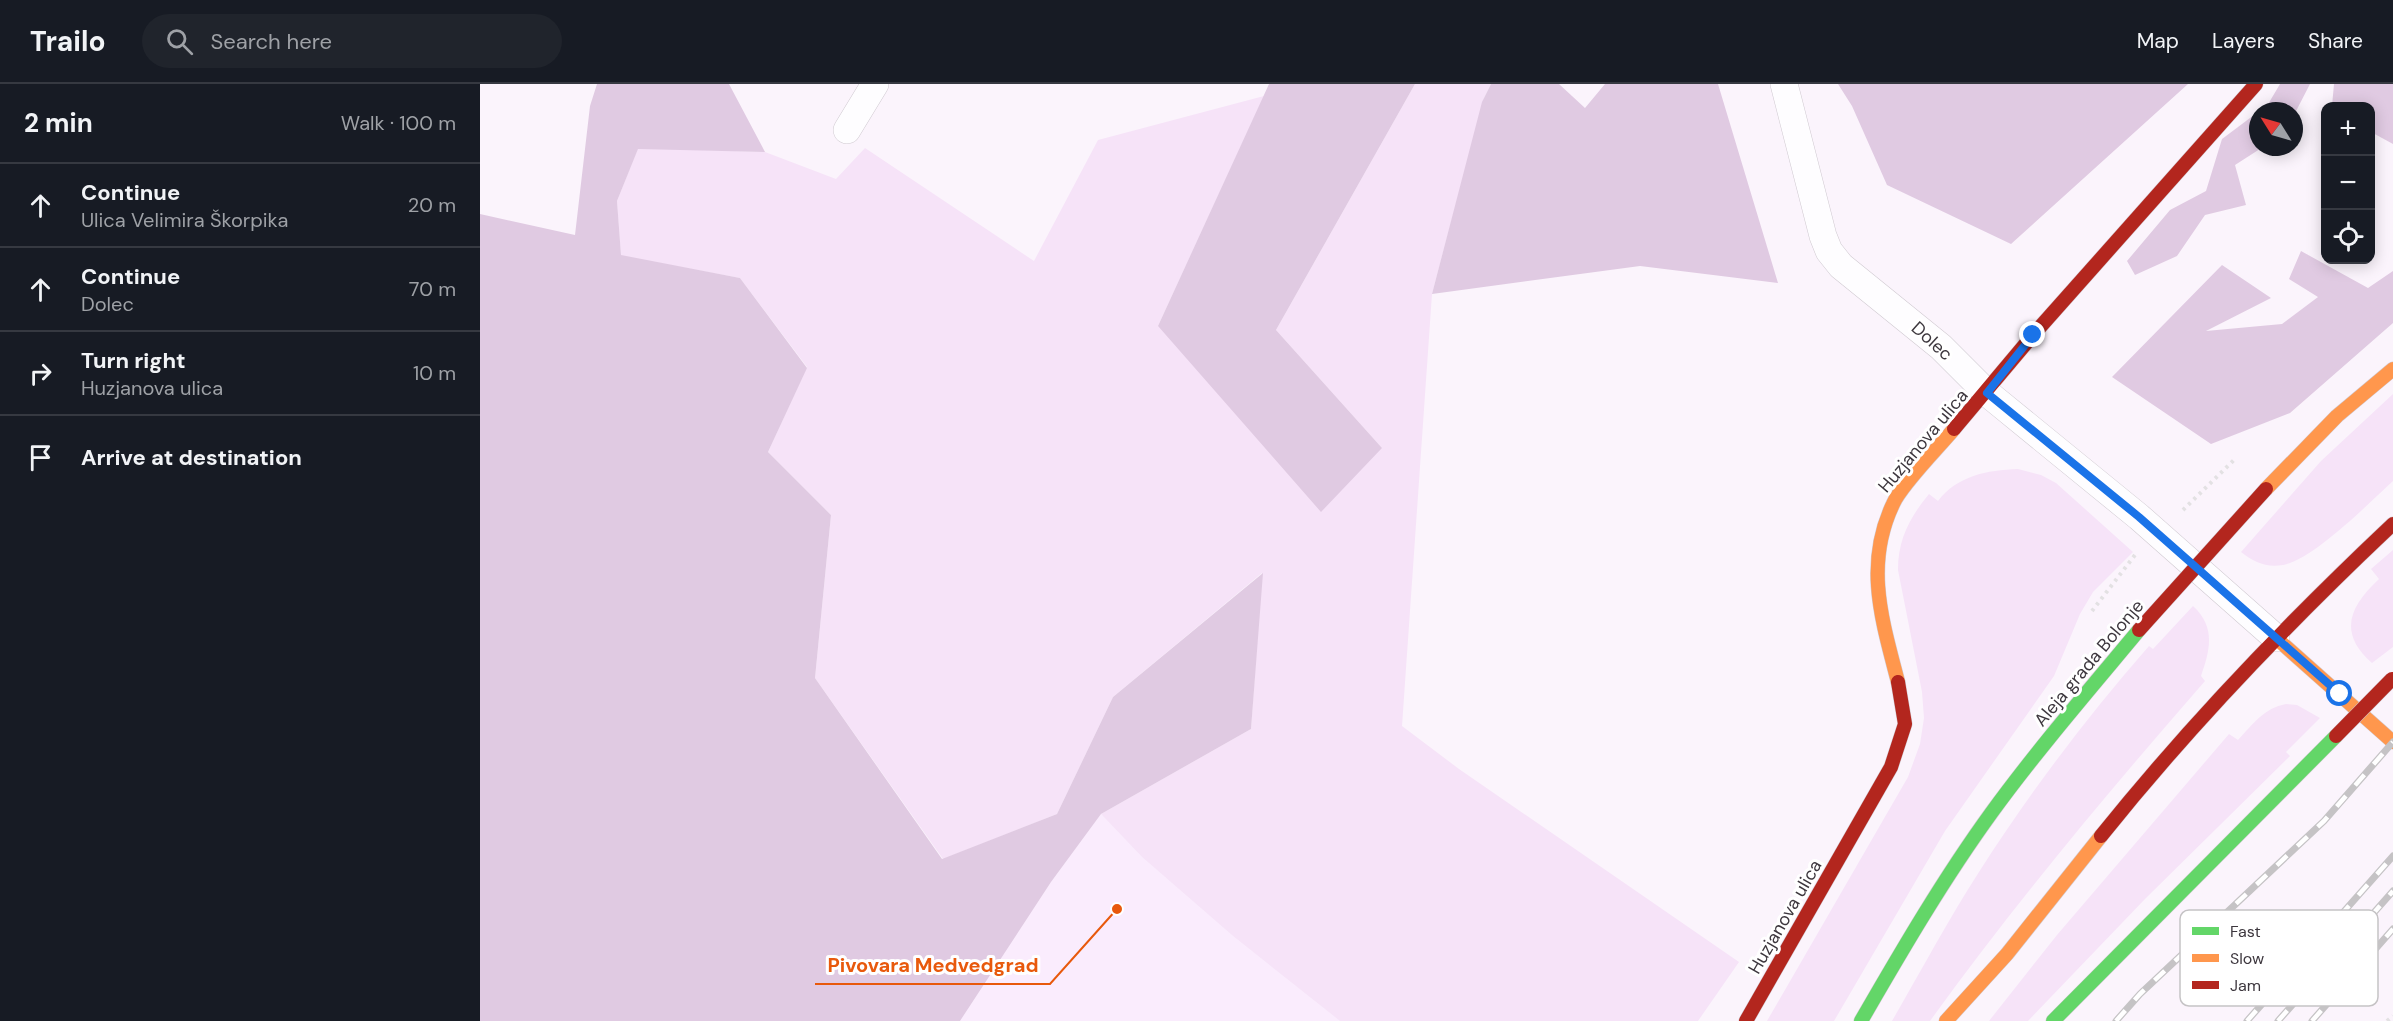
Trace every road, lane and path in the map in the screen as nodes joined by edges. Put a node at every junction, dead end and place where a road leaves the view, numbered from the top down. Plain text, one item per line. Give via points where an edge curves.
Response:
1 (875, 84) edge
2 (1784, 84) edge
3 (2256, 84) edge
4 (847, 130) dead end
5 (2393, 369) edge
6 (1987, 393) junction
7 (2236, 458) dead end
8 (2183, 510) dead end
9 (2393, 524) edge
10 (2140, 549) dead end
11 (2092, 611) dead end
12 (2276, 638) junction
13 (2392, 678) edge
14 (2393, 741) edge
15 (2007, 954) junction
16 (2393, 1016) edge
17 (1746, 1021) edge
18 (1861, 1021) edge
19 (1946, 1021) edge
20 (1966, 1021) edge
21 (2053, 1021) edge
22 (2387, 1021) edge

1 - 4 street
2 - 6 street, Dolec via 1822,236 1829,250 1841,266 1941,347
3 - 6 main road, Huzjanova ulica via 2033,335
5 - 18 main road, Aleja grada Bolonje, bridge via 2337,416 2266,489 2139,630 2036,753 1925,914
6 - 12 street, Dolec via 2139,517
6 - 17 main road, Huzjanova ulica via 1893,502 1876,555 1880,611 1905,724 1892,767
7 - 8 path
9 - 12 main road
10 - 11 path
12 - 14 main road
12 - 15 main road via 2109,826
13 - 21 main road, bridge
15 - 19 main road
15 - 20 main road
16 - 22 path

